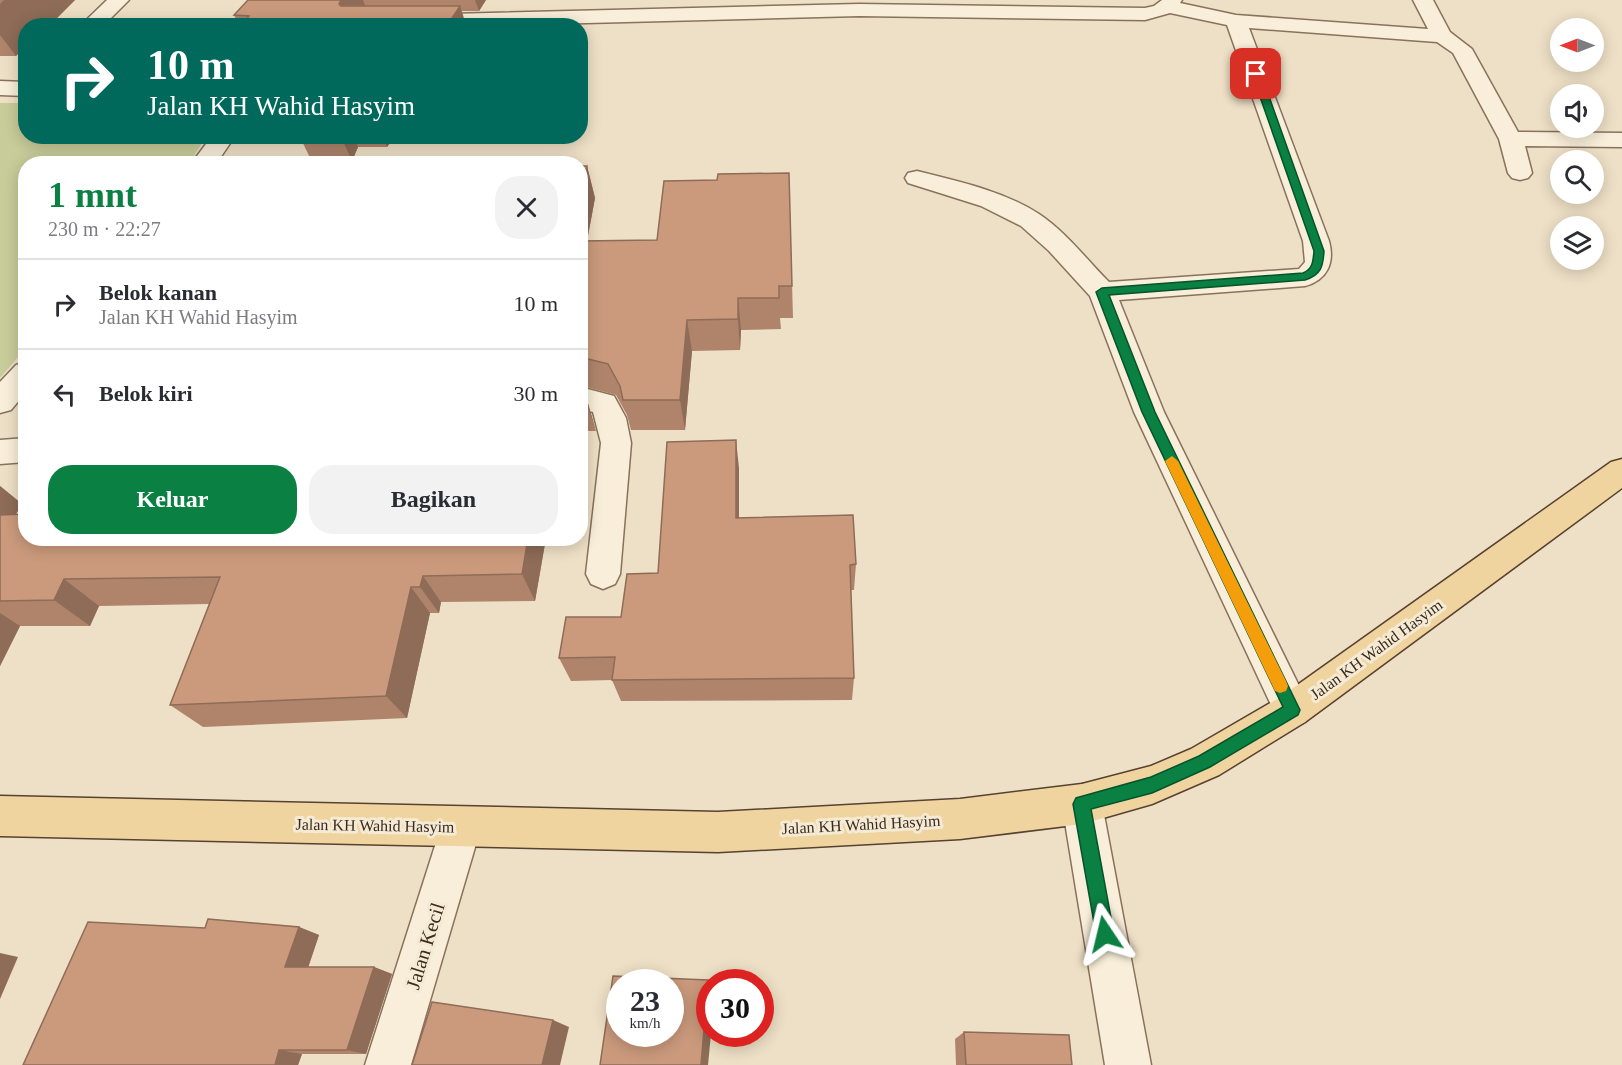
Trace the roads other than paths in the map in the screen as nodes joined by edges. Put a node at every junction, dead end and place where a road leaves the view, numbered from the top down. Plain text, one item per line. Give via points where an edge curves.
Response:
1 (119, 0) edge
2 (384, 0) edge
3 (1423, 0) edge
4 (1170, 4) edge
5 (858, 5) edge
6 (680, 7) edge
7 (99, 18) edge
8 (369, 18) edge
9 (476, 18) edge
10 (1236, 21) junction
11 (1442, 36) junction
12 (1511, 139) junction
13 (1622, 140) edge
14 (1520, 173) dead end
15 (917, 178) dead end
16 (1102, 292) junction
17 (18, 381) edge
18 (588, 400) edge
19 (0, 402) edge
20 (18, 451) edge
21 (0, 452) edge
22 (1622, 471) edge
23 (603, 574) dead end
24 (1292, 710) junction
25 (1082, 804) junction
26 (0, 816) edge
27 (461, 827) junction
28 (388, 1065) edge
29 (1128, 1065) edge

1 - 7 street
2 - 8 street
3 - 11 street
4 - 5 street via 1159,12 1145,14
4 - 10 street
5 - 6 street
6 - 9 street
10 - 11 street
10 - 16 street via 1319,251 1318,266 1305,277
11 - 12 street via 1462,49
12 - 13 street
12 - 14 street
15 - 16 street via 1003,207 1029,220
16 - 24 street via 1149,412
17 - 19 street
18 - 23 street via 603,404 611,418 616,443
20 - 21 street
22 - 24 main road, Jalan KH Wahid Hasyim
24 - 25 main road, Jalan KH Wahid Hasyim via 1194,766 1152,784
25 - 27 main road, Jalan KH Wahid Hasyim via 960,819 718,832
25 - 29 street
26 - 27 main road, Jalan KH Wahid Hasyim
27 - 28 street, Jalan Kecil

